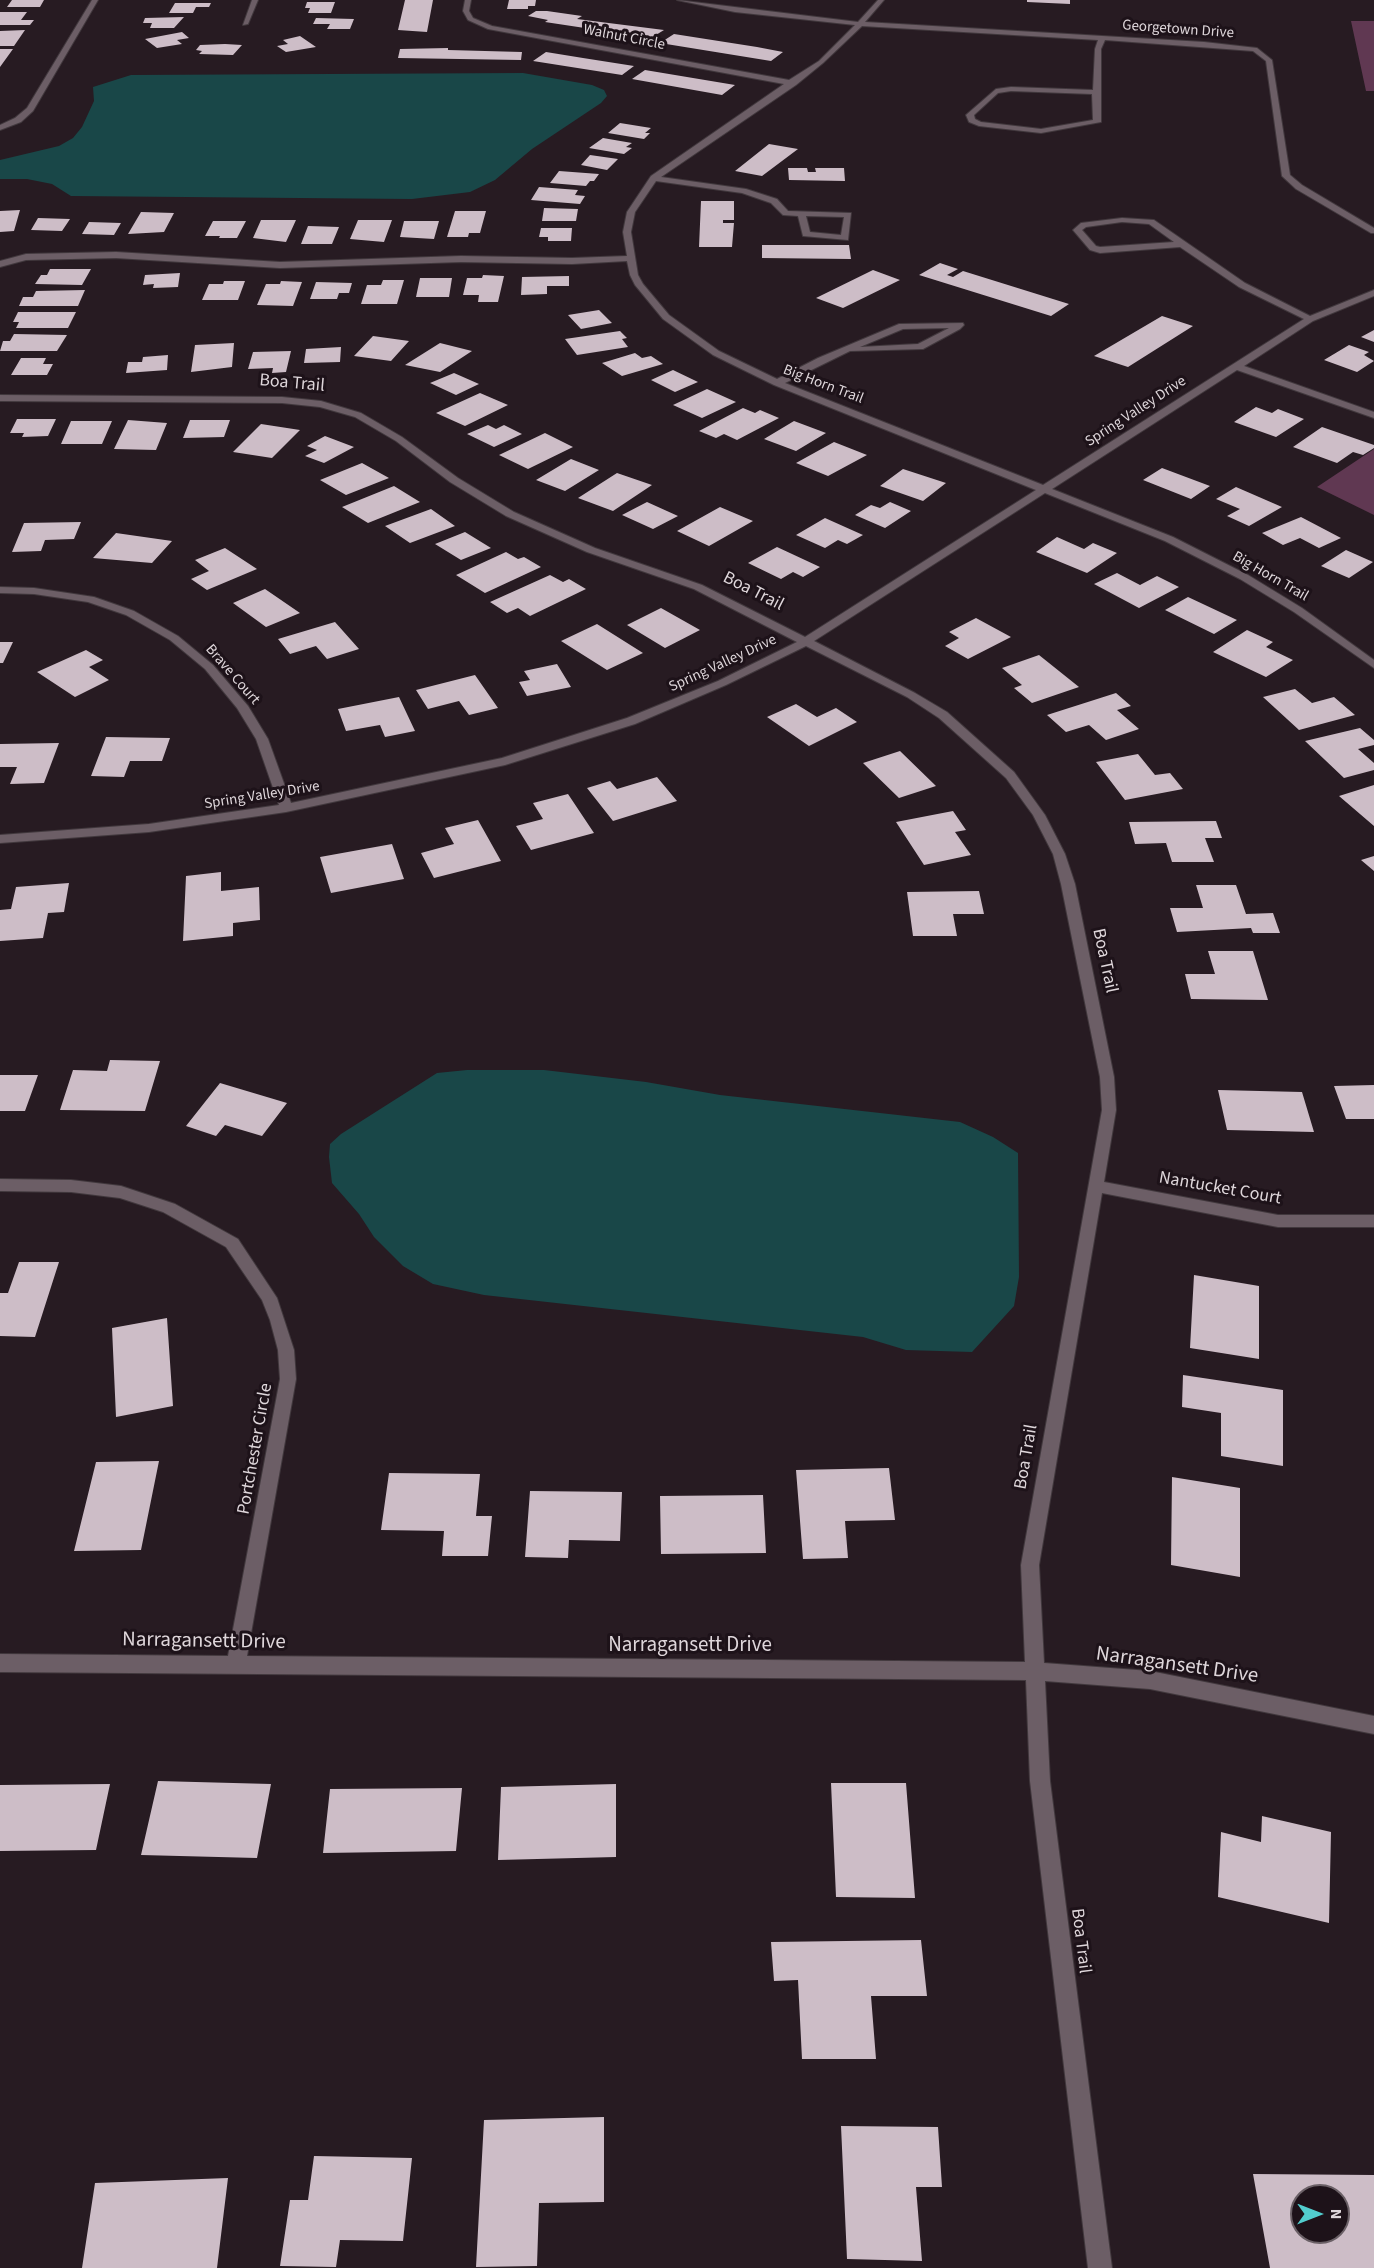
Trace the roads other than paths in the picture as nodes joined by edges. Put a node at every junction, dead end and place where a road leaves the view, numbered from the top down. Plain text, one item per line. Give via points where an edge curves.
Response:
1 (95, 0) edge
2 (255, 0) edge
3 (468, 0) edge
4 (680, 0) edge
5 (880, 0) edge
6 (703, 2) edge
7 (245, 24) dead end
8 (860, 24) junction
9 (1102, 39) junction
10 (793, 83) junction
11 (1096, 92) junction
12 (0, 128) edge
13 (654, 178) junction
14 (802, 214) junction
15 (1374, 231) edge
16 (1182, 244) junction
17 (631, 258) junction
18 (0, 264) edge
19 (1374, 293) edge
20 (1310, 319) junction
21 (845, 350) junction
22 (1236, 366) junction
23 (777, 383) junction
24 (0, 398) edge
25 (1374, 415) edge
26 (1045, 488) junction
27 (0, 590) edge
28 (807, 641) junction
29 (1374, 665) edge
30 (286, 808) junction
31 (0, 839) edge
32 (0, 1185) edge
33 (1097, 1186) junction
34 (1374, 1221) edge
35 (0, 1663) edge
36 (236, 1665) junction
37 (1035, 1671) junction
38 (1374, 1725) edge
39 (1100, 2268) edge

1 - 12 street via 30,109
2 - 7 street
3 - 10 street, Walnut Circle via 466,11 470,19 490,28
4 - 6 street, Georgetown Drive
5 - 8 street, Big Horn Trail
6 - 8 street, Georgetown Drive
8 - 9 street, Georgetown Drive
8 - 10 street, Big Horn Trail
9 - 11 street
9 - 15 street, Georgetown Drive via 1255,49 1267,56 1286,176
10 - 13 street, Big Horn Trail
11 - 11 street via 996,91 970,115 980,124 1041,131 1097,122
13 - 14 street via 743,191 774,201 786,213
13 - 17 street, Big Horn Trail via 631,212 627,232
14 - 14 street via 848,215 845,238 806,234
16 - 16 street via 1142,220 1084,225 1077,230 1093,248 1104,251
16 - 20 street via 1242,285
17 - 18 street via 280,265 116,255 26,257
17 - 23 street, Big Horn Trail via 639,285 666,317 716,353
19 - 20 street, Spring Valley Drive
20 - 22 street, Spring Valley Drive
21 - 21 street via 920,347 960,325 902,326
21 - 23 street
22 - 25 street
22 - 26 street, Spring Valley Drive
23 - 26 street, Big Horn Trail
24 - 28 street, Boa Trail via 282,400 343,409 374,423 510,514 591,550 699,587
26 - 28 street, Spring Valley Drive
26 - 29 street, Big Horn Trail via 1169,539 1244,578 1299,610
27 - 30 street, Brave Court via 90,599 130,613 174,638 209,667 242,706 262,739
28 - 30 street, Spring Valley Drive via 676,703 562,743 442,776
28 - 33 street, Boa Trail via 943,715 1010,775 1040,815 1068,884 1107,1077 1109,1110
30 - 31 street, Spring Valley Drive via 150,828
32 - 36 street, Portchester Circle via 101,1190 169,1208 232,1243 269,1298 279,1320 288,1379
33 - 34 street, Nantucket Court via 1278,1221
33 - 37 street, Boa Trail via 1030,1565
35 - 36 street, Narragansett Drive
36 - 37 street, Narragansett Drive
37 - 38 street, Narragansett Drive via 1150,1680
37 - 39 street, Boa Trail via 1040,1781

